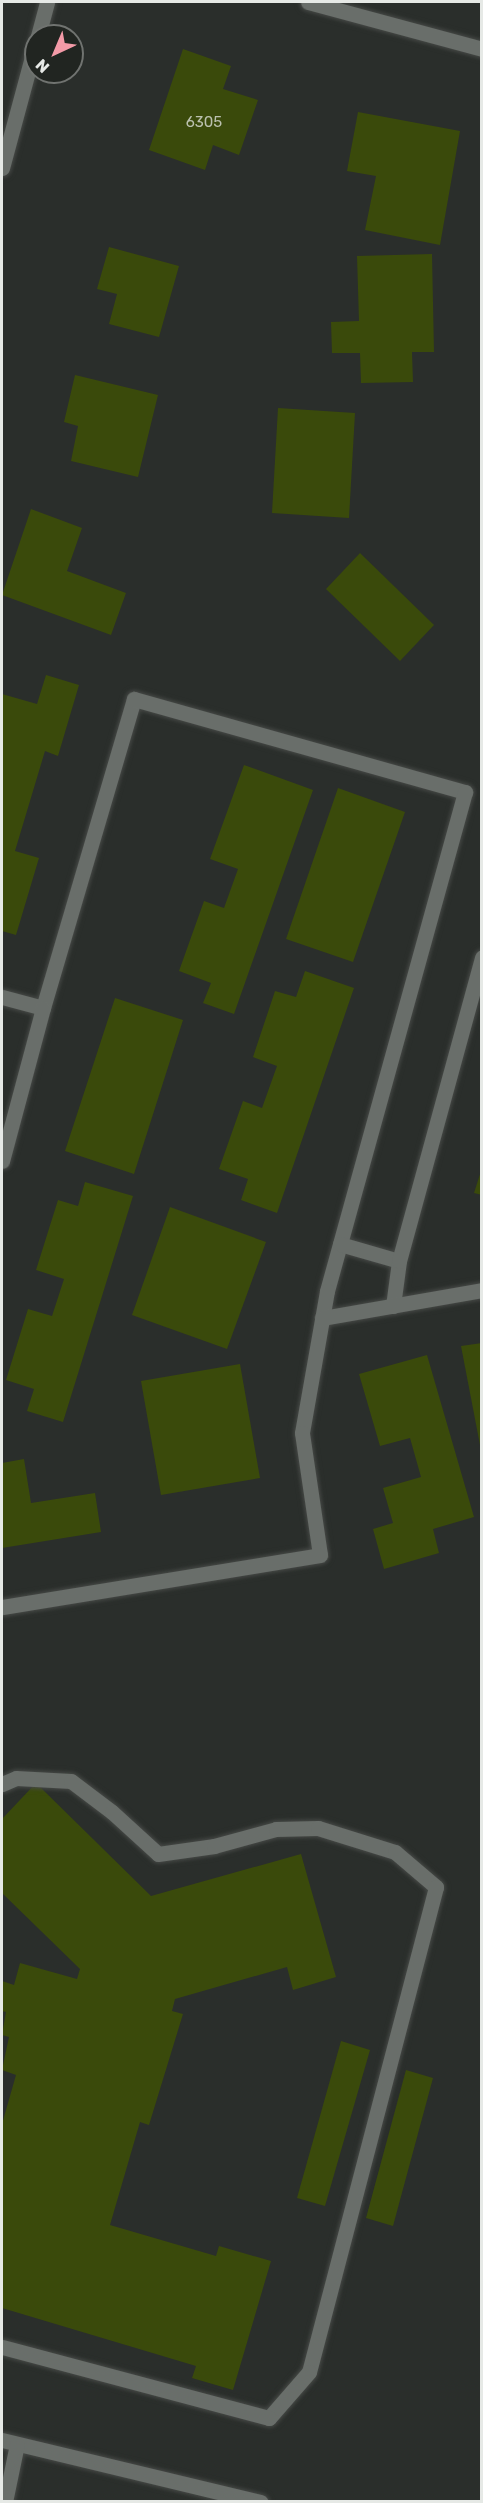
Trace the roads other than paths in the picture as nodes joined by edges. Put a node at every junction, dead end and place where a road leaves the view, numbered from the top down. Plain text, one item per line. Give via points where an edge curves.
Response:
1 (47, 2) edge
2 (308, 2) edge
3 (41, 24) edge
4 (482, 49) edge
5 (25, 84) edge
6 (2, 168) edge
7 (482, 957) edge
8 (2, 997) edge
9 (43, 1008) junction
10 (2, 1161) edge
11 (340, 1244) junction
12 (399, 1261) junction
13 (482, 1290) edge
14 (393, 1305) junction
15 (322, 1318) junction
16 (2, 1607) edge
17 (2, 1784) edge
18 (2, 2346) edge
19 (2, 2440) edge
20 (17, 2444) junction
21 (5, 2502) edge
22 (261, 2502) edge

1 - 3 street
2 - 4 street
5 - 6 street
7 - 12 street
8 - 9 street
9 - 10 street
9 - 11 street via 134,699 465,792
11 - 12 street
11 - 15 street
12 - 14 street
13 - 14 street
14 - 15 street
15 - 16 street via 302,1433 320,1556
17 - 18 street via 16,1778 71,1781 158,1854 214,1846 276,1828 318,1828 395,1851 436,1887 309,2372 269,2418
19 - 20 street
20 - 21 street
20 - 22 street

